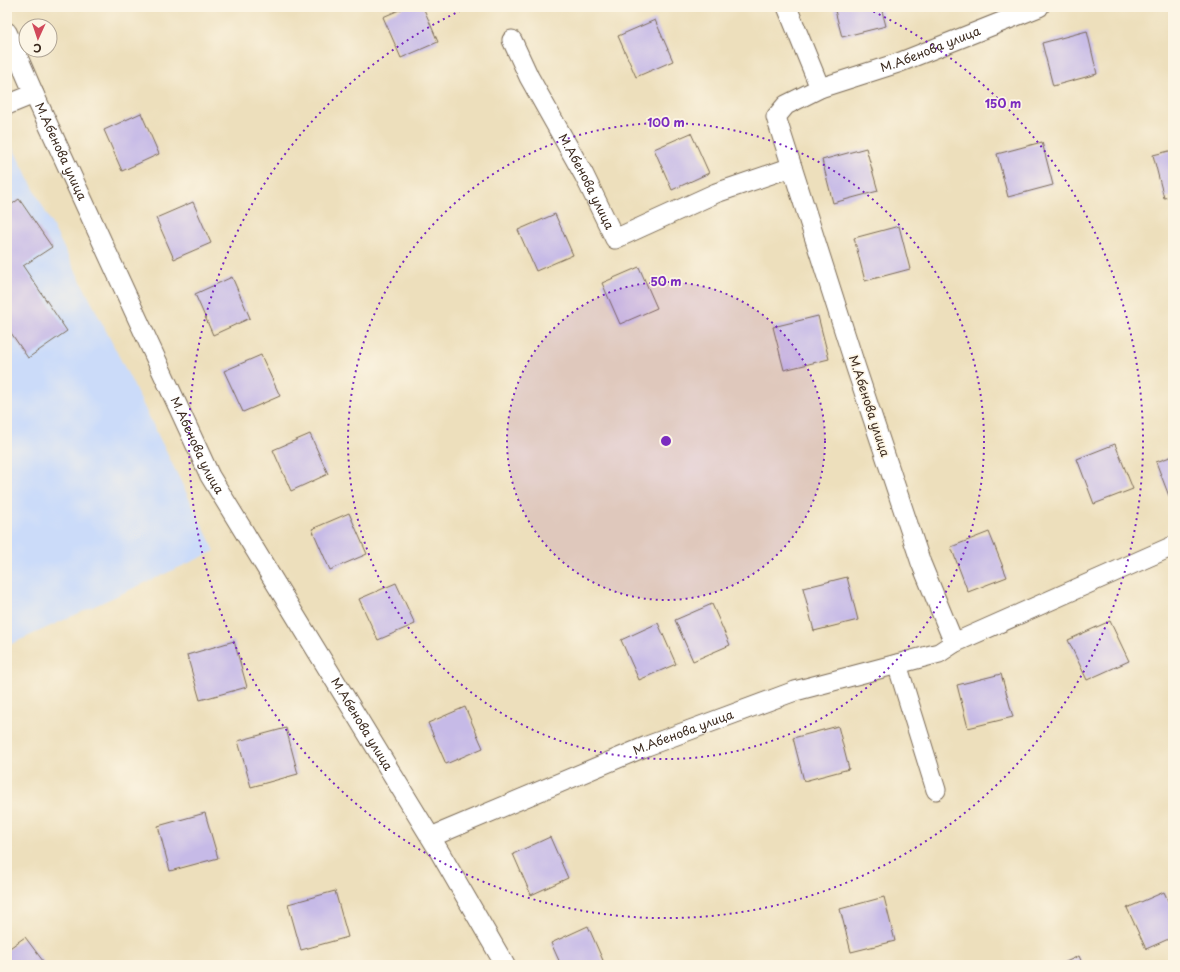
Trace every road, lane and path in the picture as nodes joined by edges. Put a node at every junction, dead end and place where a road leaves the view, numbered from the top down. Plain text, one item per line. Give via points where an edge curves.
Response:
1 (787, 7) edge
2 (1039, 7) edge
3 (7, 32) edge
4 (512, 40) dead end
5 (820, 88) junction
6 (34, 94) junction
7 (7, 106) edge
8 (792, 167) junction
9 (1173, 546) edge
10 (954, 643) junction
11 (897, 664) junction
12 (936, 790) dead end
13 (431, 837) junction
14 (505, 965) edge

1 - 5 street
2 - 5 street, М.Абенова улица via 898,63
3 - 6 street, М.Абенова улица
4 - 8 street, М.Абенова улица via 529,77 584,174 615,239 716,193
5 - 8 street, М.Абенова улица via 786,105 776,117
6 - 7 street
6 - 13 street, М.Абенова улица via 210,476
8 - 10 street, М.Абенова улица via 921,563
9 - 10 street, М.Абенова улица
10 - 11 street, М.Абенова улица via 939,653
11 - 12 street
11 - 13 street, М.Абенова улица via 795,691 647,746
13 - 14 street, М.Абенова улица

